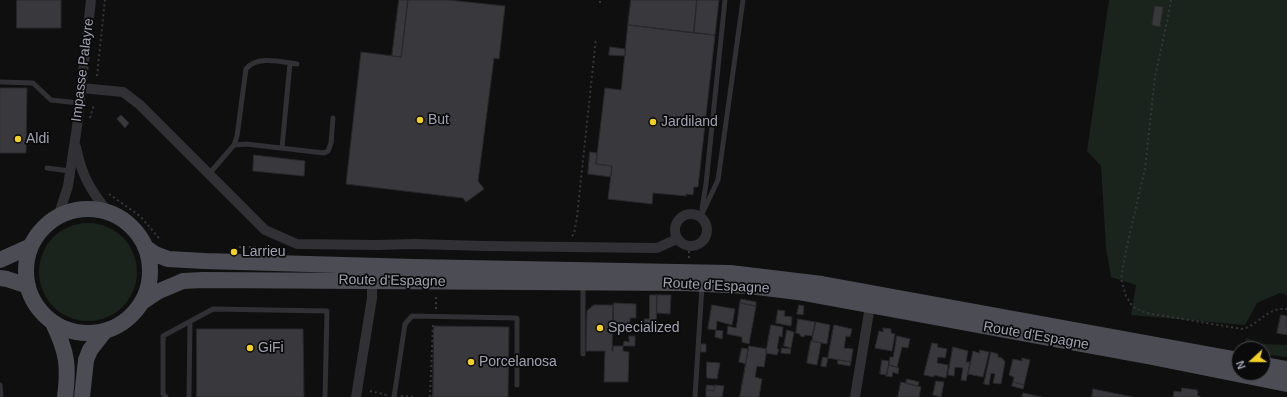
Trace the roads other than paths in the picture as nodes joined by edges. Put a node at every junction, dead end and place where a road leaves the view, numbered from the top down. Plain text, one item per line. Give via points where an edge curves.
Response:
1 (91, 0) edge
2 (725, 0) edge
3 (743, 0) edge
4 (290, 63) junction
5 (297, 64) dead end
6 (0, 82) edge
7 (81, 88) junction
8 (79, 103) junction
9 (333, 118) dead end
10 (74, 141) junction
11 (234, 145) junction
12 (282, 148) junction
13 (47, 168) dead end
14 (70, 171) junction
15 (209, 174) junction
16 (109, 213) junction
17 (701, 216) junction
18 (58, 217) junction
19 (677, 239) junction
20 (31, 246) junction
21 (145, 247) junction
22 (0, 260) edge
23 (0, 278) edge
24 (710, 280) junction
25 (372, 282) junction
26 (583, 283) junction
27 (28, 286) junction
28 (871, 299) junction
29 (142, 302) junction
30 (53, 322) junction
31 (190, 322) junction
32 (104, 332) junction
33 (583, 354) dead end
34 (1231, 359) edge
35 (1271, 366) edge
36 (1287, 369) edge
37 (1287, 384) edge
38 (0, 385) edge
39 (517, 385) dead end
40 (0, 397) edge
41 (65, 397) edge
42 (82, 397) edge
43 (166, 397) edge
44 (189, 397) edge
45 (325, 397) edge
46 (356, 397) edge
47 (394, 397) edge
48 (695, 397) edge
49 (855, 397) edge

1 - 7 street, Impasse Palayre
2 - 17 lane
3 - 17 lane via 718,180
4 - 5 lane
4 - 11 lane via 259,60 252,62 246,69 238,136
4 - 12 lane
6 - 8 lane via 33,83 52,100
7 - 8 street, Impasse Palayre
7 - 15 street via 123,92 140,105
8 - 10 street, Impasse Palayre
9 - 12 lane via 328,150 324,152
10 - 14 street, Impasse Palayre
10 - 16 street, Impasse Palayre via 87,182
11 - 12 lane
11 - 15 lane
13 - 14 lane
14 - 18 street, Impasse Palayre
15 - 19 street via 265,230 297,244 657,248
16 - 18 main road via 91,209
16 - 21 main road via 133,229
17 - 19 street via 688,213 682,216 675,226
17 - 19 street via 708,228 703,242 697,246 689,246
18 - 20 main road via 40,232
20 - 22 main road
20 - 27 main road via 26,267
21 - 24 main road, Route d'Espagne via 168,259
21 - 29 main road via 150,276
23 - 27 main road
24 - 26 main road, Route d'Espagne
24 - 28 main road, Route d'Espagne via 782,278
24 - 48 lane
25 - 26 main road, Route d'Espagne
25 - 29 main road, Route d'Espagne via 183,281 157,292
25 - 46 street via 372,298
26 - 33 lane
27 - 30 main road via 37,306
28 - 34 main road, Route d'Espagne
28 - 37 main road, Route d'Espagne
28 - 49 street
29 - 32 main road via 123,323
30 - 32 main road via 78,333
30 - 41 main road via 66,352 68,374
31 - 43 lane via 162,336 163,394
31 - 44 lane
31 - 45 lane via 212,309 327,312
32 - 42 main road via 90,350 86,360
35 - 36 main road
38 - 40 lane
39 - 47 lane via 517,318 412,316 405,324

